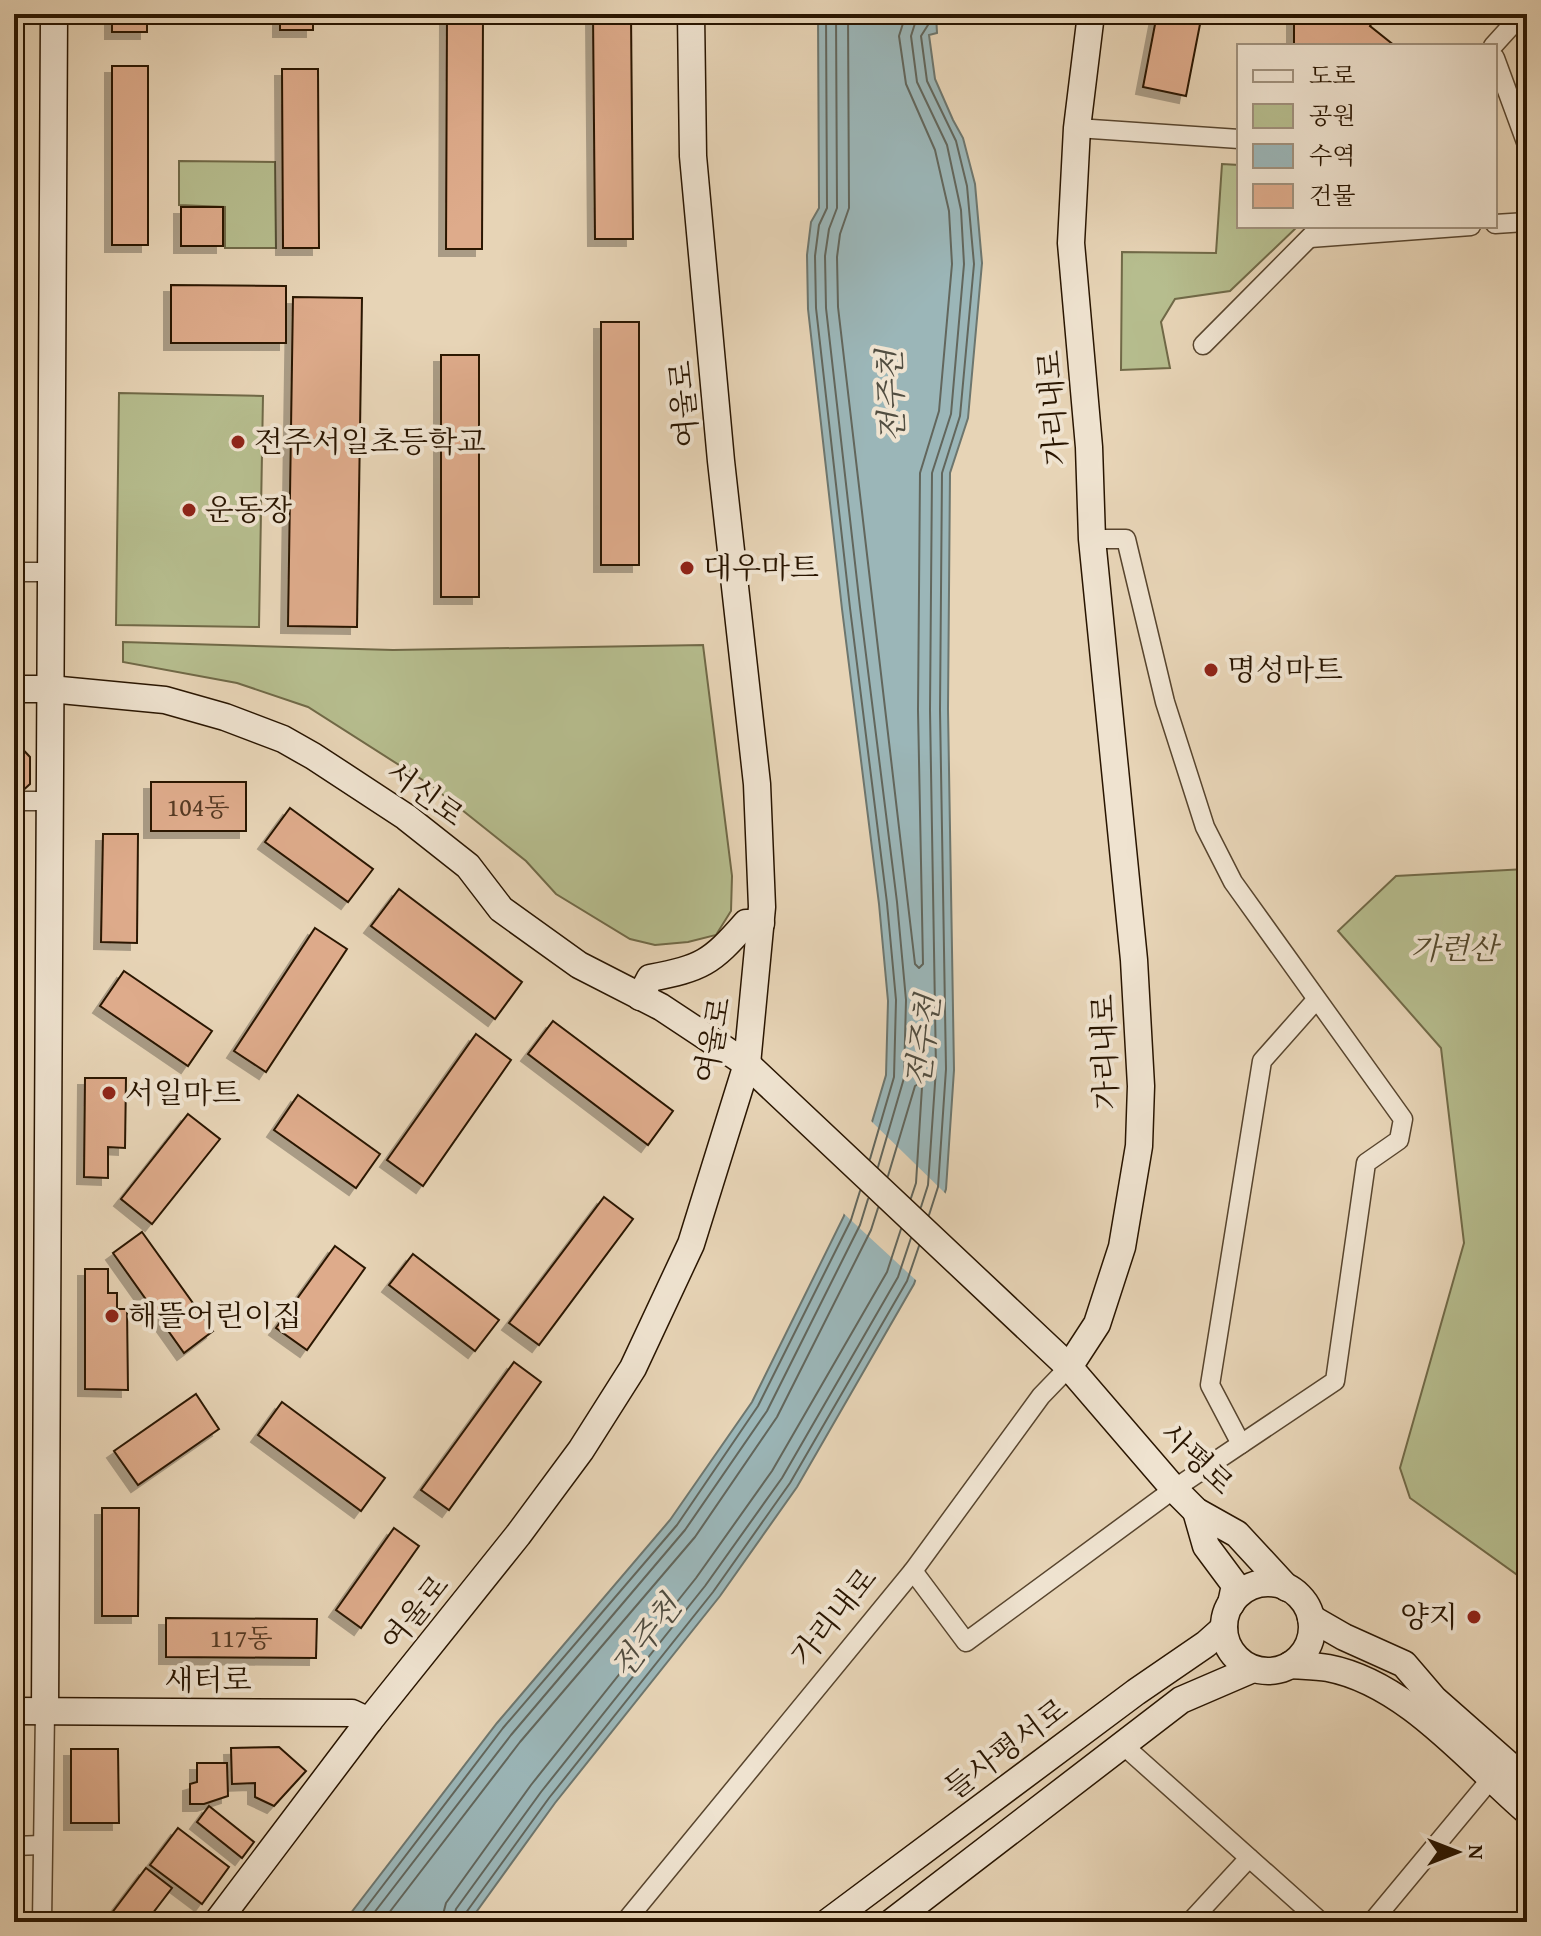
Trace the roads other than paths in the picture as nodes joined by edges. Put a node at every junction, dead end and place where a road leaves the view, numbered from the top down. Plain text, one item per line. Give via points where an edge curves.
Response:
1 (54, 14) edge
2 (691, 14) edge
3 (1091, 14) edge
4 (1522, 14) edge
5 (1495, 44) edge
6 (1497, 63) edge
7 (1077, 128) junction
8 (1237, 139) edge
9 (1527, 145) edge
10 (1527, 222) edge
11 (1497, 224) edge
12 (1419, 228) edge
13 (1316, 232) edge
14 (1203, 345) dead end
15 (1092, 539) junction
16 (14, 572) edge
17 (53, 572) junction
18 (14, 689) edge
19 (50, 689) junction
20 (14, 801) edge
21 (51, 801) junction
22 (761, 923) junction
23 (640, 997) junction
24 (1316, 1000) junction
25 (747, 1064) junction
26 (1037, 1335) joint
27 (1069, 1367) junction
28 (1241, 1444) junction
29 (1174, 1489) junction
30 (1196, 1511) junction
31 (913, 1571) junction
32 (1287, 1588) junction
33 (1228, 1616) junction
34 (1311, 1618) junction
35 (1290, 1665) junction
36 (1253, 1669) junction
37 (14, 1711) edge
38 (45, 1712) junction
39 (369, 1721) junction
40 (1124, 1746) junction
41 (1490, 1780) junction
42 (1527, 1781) edge
43 (1527, 1811) edge
44 (41, 1845) junction
45 (14, 1846) edge
46 (1249, 1858) junction
47 (42, 1922) edge
48 (217, 1922) edge
49 (625, 1922) edge
50 (828, 1922) edge
51 (892, 1922) edge
52 (1190, 1922) edge
53 (1321, 1922) edge
54 (1372, 1922) edge

1 - 17 street
2 - 22 street, 여울로 via 693,156 757,784
3 - 7 street, 가리내로
4 - 5 street
6 - 9 street
7 - 8 street
7 - 15 street, 가리내로 via 1071,243
10 - 11 street
12 - 13 street
13 - 14 street
15 - 24 street via 1126,539 1165,702 1205,827 1233,882
15 - 27 street, 가리내로 via 1134,960 1141,1086 1139,1146 1122,1247 1097,1324
16 - 17 street
17 - 19 street
18 - 19 street, 서신로
19 - 21 street
19 - 23 street, 서신로 via 165,700 283,739 406,817 468,866 501,909 579,965
20 - 21 street
21 - 38 street
22 - 23 street via 746,923 713,959 692,970 650,978
22 - 25 street, 여울로
23 - 25 street, 서신로
24 - 28 street via 1262,1061 1259,1076 1210,1385
24 - 28 street via 1403,1119 1399,1140 1366,1163 1335,1381
25 - 26 street, 서신로
25 - 39 street, 여울로 via 691,1244 633,1368 518,1535
26 - 27 street, 사평로
27 - 29 street, 사평로
27 - 31 street, 가리내로 via 1041,1396
28 - 29 street
29 - 30 street, 사평로
29 - 31 street via 966,1642
30 - 32 street, 사평로 via 1237,1534
30 - 33 street via 1206,1546 1235,1585
31 - 49 street, 가리내로
32 - 33 street via 1250,1587
32 - 34 street, 사평로
33 - 36 street via 1226,1641 1232,1653
33 - 50 street, 들사평서로 via 1206,1644
34 - 35 street via 1308,1644
34 - 42 street, 사평로 via 1404,1664 1434,1699
35 - 36 street
35 - 41 street via 1328,1668 1361,1679 1424,1715
36 - 40 street via 1181,1700
37 - 38 street, 새터로
38 - 39 street, 새터로 via 352,1713
38 - 44 street
39 - 48 street, 여울로
40 - 46 street
40 - 51 street
41 - 43 street
41 - 54 street
44 - 45 street
44 - 47 street
46 - 52 street
46 - 53 street

